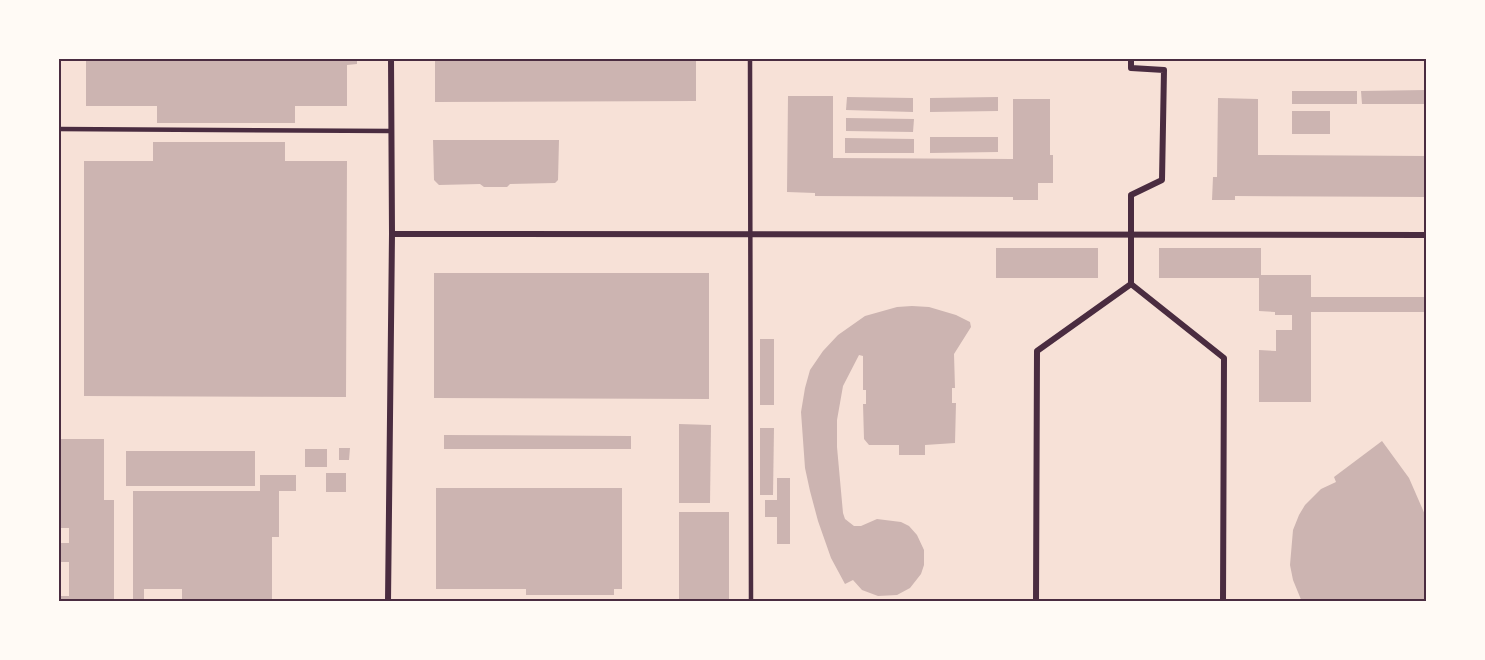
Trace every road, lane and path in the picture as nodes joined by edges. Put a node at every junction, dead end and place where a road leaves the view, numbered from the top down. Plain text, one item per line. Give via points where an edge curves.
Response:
1 (391, 58) edge
2 (750, 58) edge
3 (1131, 58) edge
4 (58, 129) edge
5 (391, 131) junction
6 (392, 234) junction
7 (751, 234) junction
8 (1131, 234) junction
9 (1426, 235) edge
10 (1131, 284) junction
11 (388, 602) edge
12 (751, 602) edge
13 (1036, 602) edge
14 (1223, 602) edge

1 - 5 street
2 - 7 lane
3 - 8 street via 1131,68 1164,70 1162,180 1131,195
4 - 5 lane
5 - 6 street
6 - 7 street
6 - 11 street
7 - 8 street
7 - 12 lane
8 - 9 street
8 - 10 street
10 - 13 street via 1037,351
10 - 14 street via 1224,358

